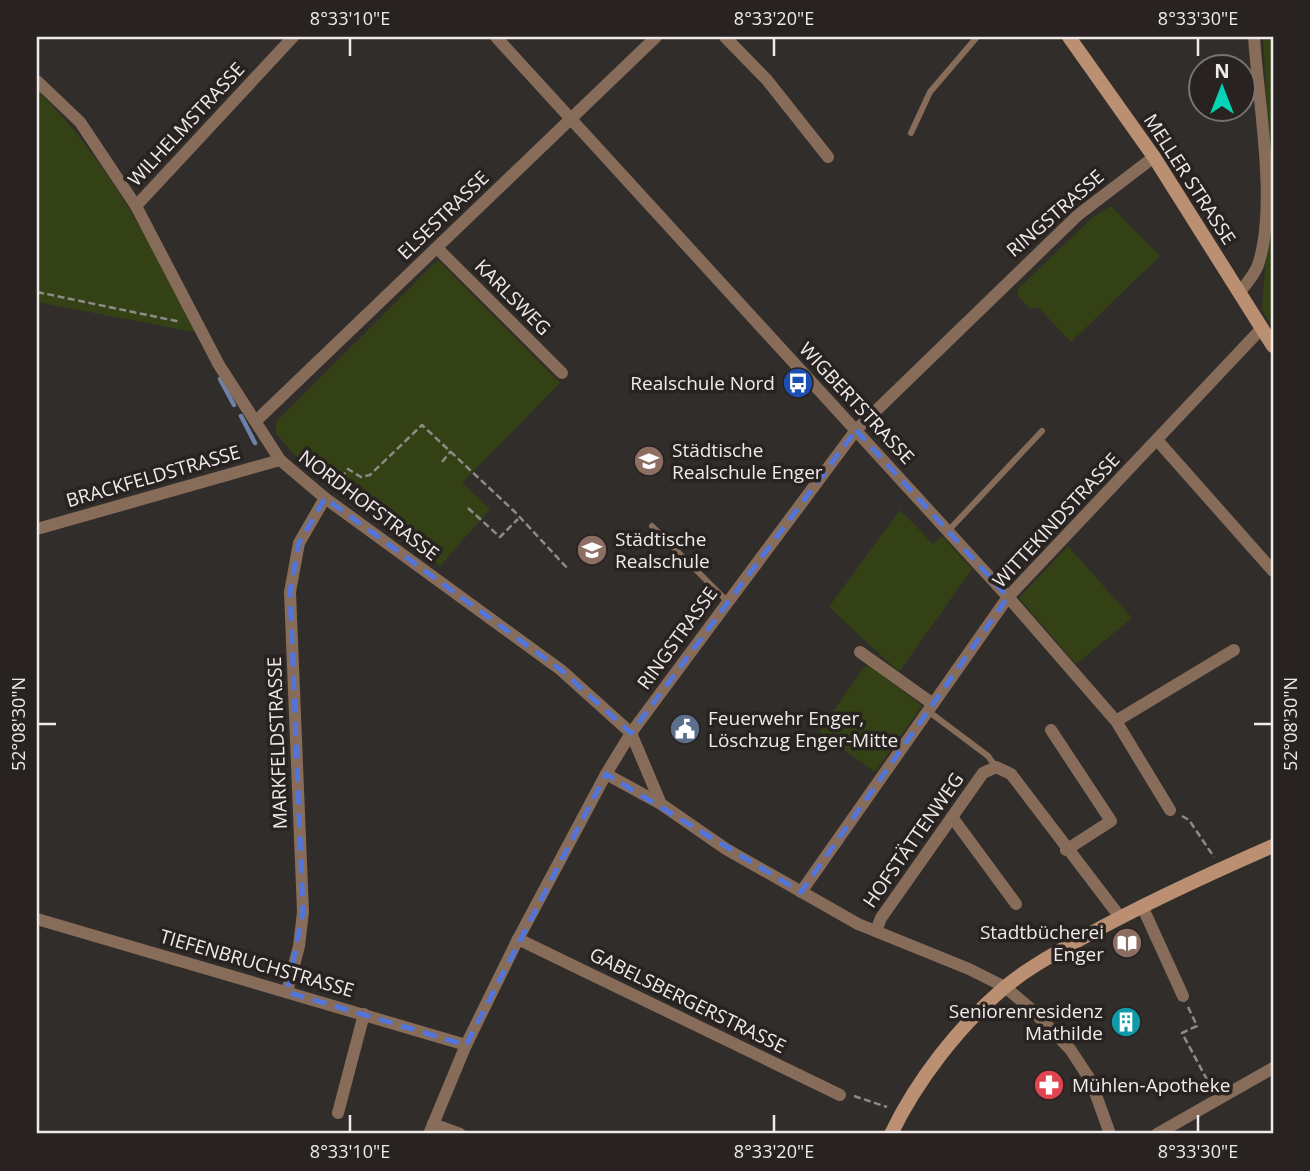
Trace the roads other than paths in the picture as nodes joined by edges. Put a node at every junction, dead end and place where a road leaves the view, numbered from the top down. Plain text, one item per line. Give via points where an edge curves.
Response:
1 (293, 37) edge
2 (496, 37) edge
3 (656, 37) edge
4 (725, 37) edge
5 (977, 37) edge
6 (1069, 37) edge
7 (1254, 37) edge
8 (37, 81) edge
9 (570, 119) junction
10 (911, 133) dead end
11 (828, 157) dead end
12 (1154, 157) junction
13 (136, 206) junction
14 (1268, 244) edge
15 (437, 248) junction
16 (1240, 292) junction
17 (1262, 328) junction
18 (1273, 346) edge
19 (562, 373) dead end
20 (256, 421) junction
21 (856, 430) junction
22 (1042, 431) dead end
23 (1157, 440) junction
24 (280, 460) junction
25 (326, 498) junction
26 (652, 526) dead end
27 (37, 529) edge
28 (948, 531) junction
29 (1273, 571) edge
30 (1008, 597) junction
31 (728, 603) junction
32 (1234, 650) dead end
33 (860, 652) dead end
34 (930, 708) junction
35 (1116, 721) junction
36 (1051, 730) dead end
37 (631, 733) junction
38 (996, 767) junction
39 (606, 774) junction
40 (661, 804) junction
41 (1170, 810) road end
42 (952, 817) junction
43 (1273, 846) edge
44 (1066, 850) junction
45 (801, 892) junction
46 (1016, 904) dead end
47 (1142, 906) junction
48 (1120, 917) junction
49 (37, 919) edge
50 (876, 931) junction
51 (518, 939) junction
52 (1005, 987) junction
53 (287, 992) junction
54 (1185, 1000) road end
55 (364, 1014) junction
56 (466, 1045) junction
57 (1273, 1068) edge
58 (840, 1095) road end
59 (338, 1113) dead end
60 (431, 1129) edge
61 (460, 1134) edge
62 (891, 1134) edge
63 (1110, 1134) edge
64 (1157, 1134) edge

1 - 13 street, WILHELMSTRASSE
2 - 9 street, WIGBERTSTRASSE
3 - 9 street, ELSESTRASSE
4 - 11 street via 767,80
5 - 10 lane via 930,92
6 - 12 street, MELLER STRASSE
7 - 14 street
8 - 13 street, NORDHOFSTRASSE via 80,122
9 - 15 street, ELSESTRASSE
9 - 21 street, WIGBERTSTRASSE
12 - 16 street, MELLER STRASSE
12 - 21 street, RINGSTRASSE via 1078,215
13 - 20 street, NORDHOFSTRASSE via 219,365
14 - 16 street
15 - 19 street, KARLSWEG
15 - 20 street, ELSESTRASSE
16 - 17 street, MELLER STRASSE
17 - 18 street, MELLER STRASSE
17 - 23 street, WITTEKINDSTRASSE
20 - 24 street, NORDHOFSTRASSE
21 - 28 street, WIGBERTSTRASSE
21 - 31 street, RINGSTRASSE
22 - 28 lane
23 - 29 street
23 - 30 street, WITTEKINDSTRASSE
24 - 25 street, NORDHOFSTRASSE
24 - 27 street, BRACKFELDSTRASSE
25 - 37 street, NORDHOFSTRASSE via 561,670
25 - 53 street, MARKFELDSTRASSE via 299,543 290,592 303,912
26 - 31 lane
28 - 30 street, WIGBERTSTRASSE
30 - 34 street, WITTEKINDSTRASSE
30 - 35 street, WIGBERTSTRASSE
31 - 37 street, RINGSTRASSE
32 - 35 street
33 - 34 street
34 - 38 lane
34 - 45 street, WITTEKINDSTRASSE
35 - 41 street, WIGBERTSTRASSE
36 - 44 street via 1111,821
37 - 39 street, RINGSTRASSE
37 - 40 street, NORDHOFSTRASSE
38 - 42 street, HOFSTÄTTENWEG via 983,773
38 - 44 street via 1004,768 1021,785
39 - 40 street
39 - 51 street, RINGSTRASSE
40 - 45 street via 726,849
42 - 46 street
42 - 50 street, HOFSTÄTTENWEG
43 - 47 street
44 - 48 street
45 - 50 street
47 - 48 street
47 - 54 street
48 - 52 street
49 - 53 street, TIEFENBRUCHSTRASSE
50 - 52 street
51 - 56 street, RINGSTRASSE
51 - 58 street, GABELSBERGERSTRASSE
52 - 62 street via 946,1050
52 - 63 street via 1070,1049 1091,1082
53 - 55 street, TIEFENBRUCHSTRASSE
55 - 56 street, TIEFENBRUCHSTRASSE
55 - 59 street
56 - 60 street, RINGSTRASSE
57 - 64 street
60 - 61 street

